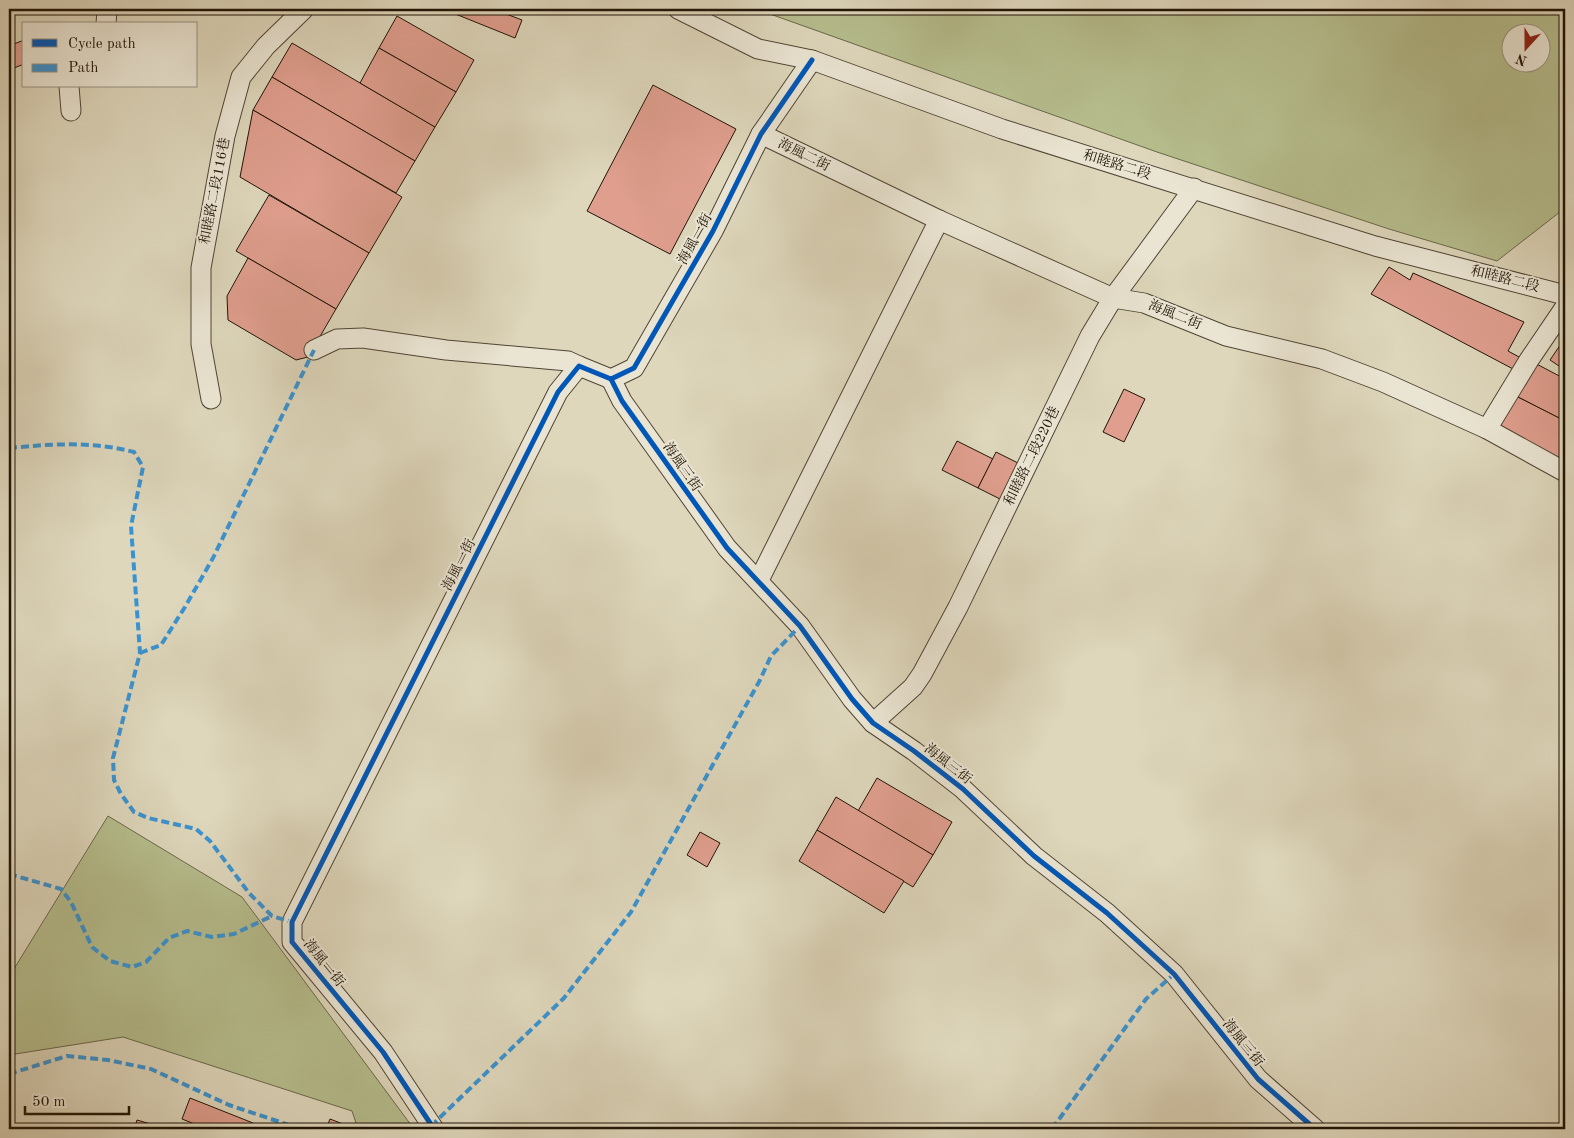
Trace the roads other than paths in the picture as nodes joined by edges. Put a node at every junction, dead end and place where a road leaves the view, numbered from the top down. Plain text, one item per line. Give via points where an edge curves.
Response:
1 (107, 9) edge
2 (304, 9) edge
3 (678, 9) edge
4 (106, 22) edge
5 (812, 60) junction
6 (69, 88) edge
7 (71, 111) dead end
8 (761, 134) junction
9 (1194, 188) junction
10 (939, 220) junction
11 (1565, 295) edge
12 (1113, 298) junction
13 (1565, 307) edge
14 (314, 350) dead end
15 (579, 366) junction
16 (611, 379) junction
17 (211, 399) dead end
18 (1487, 430) junction
19 (1565, 472) edge
20 (759, 580) junction
21 (873, 723) junction
22 (431, 1128) edge
23 (1315, 1129) edge

1 - 4 street
2 - 17 street, 和睦路二段116巷 via 266,46 241,77 225,136 201,268 201,344
3 - 5 street, 和睦路二段 via 758,49
5 - 8 street, 海風一街
5 - 9 street, 和睦路二段 via 1002,129
6 - 7 street
8 - 10 street, 海風二街
8 - 16 street, 海風一街 via 713,231 634,368
9 - 11 street, 和睦路二段 via 1375,246
9 - 12 street, 和睦路二段220巷
10 - 12 street, 海風二街
10 - 20 street
12 - 18 street, 海風二街 via 1144,302 1226,336 1322,359 1382,382
12 - 21 street, 和睦路二段220巷 via 1090,336 922,674 914,687
13 - 18 street
14 - 15 street via 337,339 363,338 446,350 568,361
15 - 16 street
15 - 22 street, 海風一街 via 558,392 292,922 292,942 383,1052
16 - 20 street, 海風三街 via 622,401 727,548
18 - 19 street, 海風二街
20 - 21 street, 海風三街 via 800,626
21 - 23 street, 海風三街 via 963,789 1034,856 1148,950 1174,974 1258,1079

